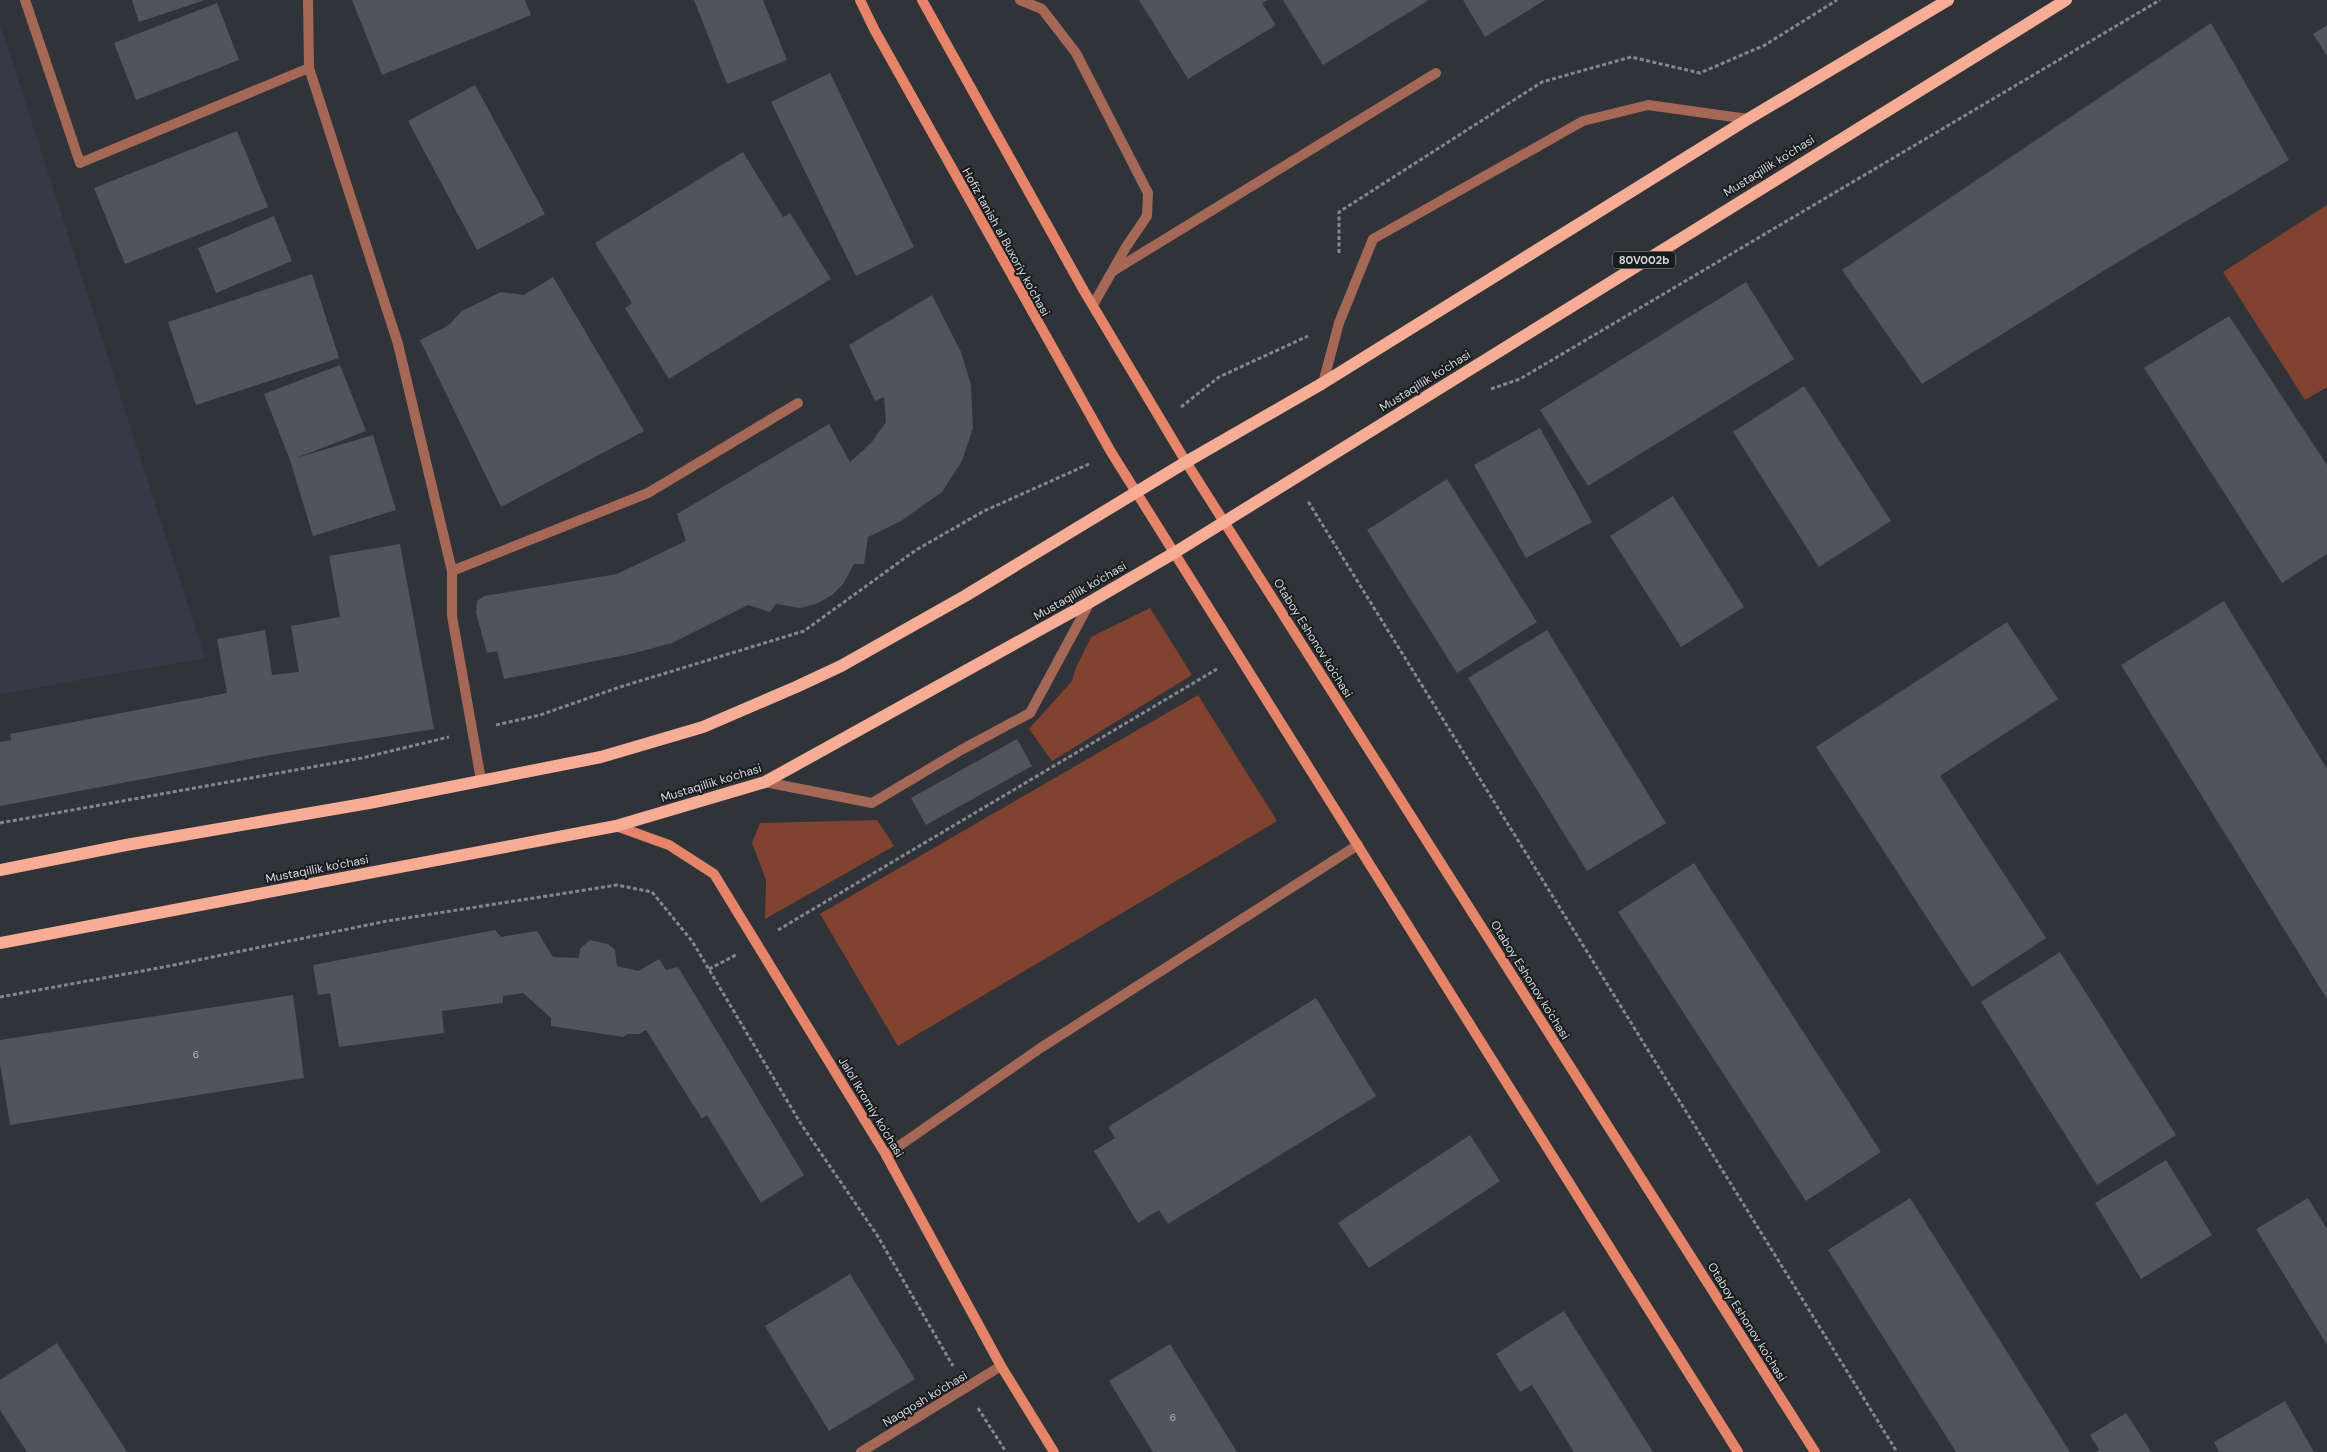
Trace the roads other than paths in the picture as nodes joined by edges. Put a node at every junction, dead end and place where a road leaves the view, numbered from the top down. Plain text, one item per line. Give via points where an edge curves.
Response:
1 (25, 0) edge
2 (308, 0) edge
3 (860, 0) edge
4 (922, 0) edge
5 (1020, 0) edge
6 (1948, 0) edge
7 (2066, 0) edge
8 (310, 68) junction
9 (1436, 73) dead end
10 (1748, 119) junction
11 (1113, 271) junction
12 (1093, 305) junction
13 (1323, 383) junction
14 (798, 403) dead end
15 (1186, 462) junction
16 (1136, 493) junction
17 (1224, 522) junction
18 (1174, 553) junction
19 (452, 571) junction
20 (1090, 602) junction
21 (481, 780) junction
22 (765, 782) junction
23 (616, 826) junction
24 (1358, 845) junction
25 (0, 870) edge
26 (0, 943) edge
27 (886, 1154) junction
28 (1001, 1366) junction
29 (861, 1452) edge
30 (1054, 1452) edge
31 (1738, 1452) edge
32 (1815, 1452) edge

1 - 8 street via 80,163
2 - 8 street
3 - 16 street, Hofiz tanish al Buxoriy ko'chasi via 902,81
4 - 12 street
5 - 11 street via 1042,9 1076,54 1148,193 1148,216
6 - 10 main road
7 - 17 main road, Mustaqillik ko'chasi / 80V002b
8 - 19 street via 398,344
9 - 11 street
10 - 13 main road
10 - 13 street via 1648,105 1582,121 1374,239 1339,322
11 - 12 street
12 - 15 street
13 - 15 main road
14 - 19 street via 648,492
15 - 16 main road
15 - 17 street, Otaboy Eshonov ko'chasi
16 - 18 street, Hofiz tanish al Buxoriy ko'chasi
16 - 21 main road via 957,601 858,657 796,687 694,730 601,757
17 - 18 main road, Mustaqillik ko'chasi
17 - 32 street, Otaboy Eshonov ko'chasi
18 - 20 main road, Mustaqillik ko'chasi
18 - 24 street
19 - 21 street via 452,616
20 - 22 main road, Mustaqillik ko'chasi
20 - 22 street via 1030,712 872,804
21 - 25 main road
22 - 23 main road, Mustaqillik ko'chasi
23 - 26 main road, Mustaqillik ko'chasi
23 - 27 street, Jalol Ikromiy ko'chasi via 669,845 714,874
24 - 27 street via 1042,1047
24 - 31 street
27 - 28 street, Jalol Ikromiy ko'chasi
28 - 29 street, Naqqosh ko'chasi
28 - 30 street, Jalol Ikromiy ko'chasi

